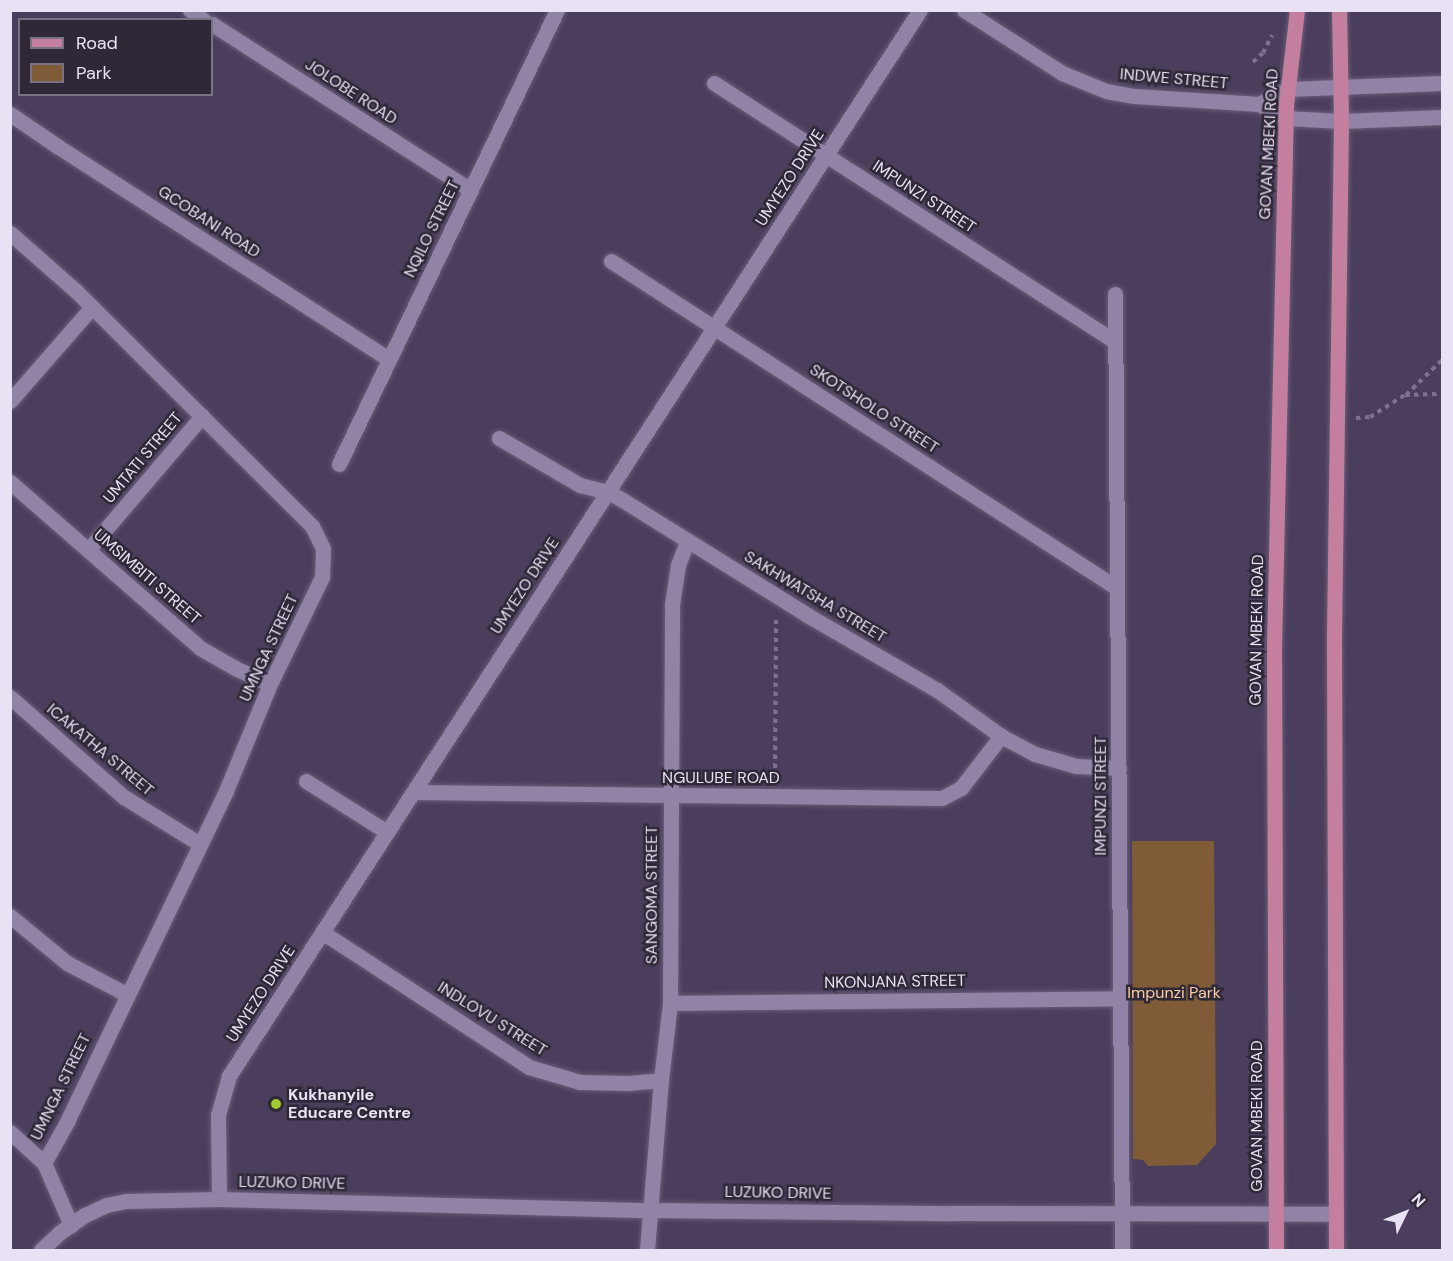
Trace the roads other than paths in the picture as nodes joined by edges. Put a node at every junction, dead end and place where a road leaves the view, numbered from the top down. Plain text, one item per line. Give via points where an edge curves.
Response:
1 (557, 10) edge
2 (920, 10) edge
3 (964, 10) edge
4 (1298, 10) edge
5 (1340, 10) edge
6 (213, 25) edge
7 (714, 83) dead end
8 (1443, 83) edge
9 (1341, 85) junction
10 (1288, 89) junction
11 (1259, 104) junction
12 (10, 114) edge
13 (1443, 117) edge
14 (1286, 118) junction
15 (1341, 121) junction
16 (826, 155) junction
17 (471, 190) junction
18 (10, 233) edge
19 (611, 261) dead end
20 (1115, 294) dead end
21 (92, 308) junction
22 (714, 328) junction
23 (1115, 340) junction
24 (389, 359) junction
25 (10, 401) edge
26 (201, 416) junction
27 (499, 438) dead end
28 (339, 464) dead end
29 (10, 482) edge
30 (608, 492) junction
31 (687, 541) junction
32 (88, 550) junction
33 (1117, 588) junction
34 (270, 684) junction
35 (10, 697) edge
36 (1001, 736) junction
37 (1119, 768) junction
38 (306, 782) dead end
39 (413, 792) junction
40 (671, 796) junction
41 (387, 832) junction
42 (200, 844) junction
43 (10, 916) edge
44 (322, 932) junction
45 (126, 994) junction
46 (1121, 998) junction
47 (670, 1002) junction
48 (661, 1080) junction
49 (10, 1132) edge
50 (44, 1163) junction
51 (219, 1199) junction
52 (649, 1210) junction
53 (1275, 1213) junction
54 (1122, 1214) junction
55 (1336, 1214) junction
56 (71, 1225) junction
57 (42, 1251) edge
58 (647, 1251) edge
59 (1122, 1251) edge
60 (1276, 1251) edge
61 (1336, 1251) edge

1 - 17 street, NQILO STREET
2 - 16 street, UMYEZO DRIVE
3 - 11 street, INDWE STREET via 1062,73 1106,91
4 - 10 main road, GOVAN MBEKI ROAD
5 - 9 main road
6 - 17 street, JOLOBE ROAD
7 - 16 street, IMPUNZI STREET
8 - 9 street
9 - 10 street
9 - 15 main road
10 - 11 street
10 - 14 main road, GOVAN MBEKI ROAD
11 - 14 street, INDWE STREET
12 - 24 street, GCOBANI ROAD
13 - 15 street
14 - 15 street
14 - 53 main road, GOVAN MBEKI ROAD via 1274,646
15 - 55 main road via 1335,636
16 - 22 street, UMYEZO DRIVE
16 - 23 street, IMPUNZI STREET
17 - 24 street, NQILO STREET
18 - 21 street, UMNGA STREET
19 - 22 street, SKOTSHOLO STREET
20 - 23 street, IMPUNZI STREET
21 - 25 street
21 - 26 street, UMNGA STREET
22 - 30 street, UMYEZO DRIVE
22 - 33 street, SKOTSHOLO STREET
23 - 33 street, IMPUNZI STREET
24 - 28 street, NQILO STREET
26 - 32 street, UMTATI STREET
26 - 34 street, UMNGA STREET via 312,526 323,549 322,577
27 - 30 street, SAKHWATSHA STREET via 580,485
29 - 32 street, UMSIMBITI STREET
30 - 31 street, SAKHWATSHA STREET
30 - 39 street, UMYEZO DRIVE
31 - 36 street, SAKHWATSHA STREET via 937,690
31 - 40 street, SANGOMA STREET via 678,565 672,605
32 - 34 street, UMSIMBITI STREET via 200,648
33 - 37 street, IMPUNZI STREET
34 - 42 street, UMNGA STREET
35 - 42 street, ICAKATHA STREET via 124,797
36 - 37 street, SAKHWATSHA STREET via 1035,754 1076,766
36 - 40 street, NGULUBE ROAD via 961,788 942,798
37 - 46 street, IMPUNZI STREET
38 - 41 street
39 - 40 street, NGULUBE ROAD
39 - 41 street, UMYEZO DRIVE
40 - 47 street, SANGOMA STREET
41 - 44 street, UMYEZO DRIVE
42 - 45 street, UMNGA STREET
43 - 45 street via 67,963
44 - 48 street, INDLOVU STREET via 529,1066 580,1082
44 - 51 street, UMYEZO DRIVE via 229,1076 222,1094 218,1115
45 - 50 street, UMNGA STREET
46 - 47 street, NKONJANA STREET
46 - 54 street, IMPUNZI STREET
47 - 48 street, SANGOMA STREET
48 - 52 street, SANGOMA STREET
49 - 50 street, UMNGA STREET
50 - 56 street, UMNGA STREET
51 - 52 street, LUZUKO DRIVE
51 - 56 street, LUZUKO DRIVE via 126,1201 106,1205
52 - 54 street, LUZUKO DRIVE
52 - 58 street, SANGOMA STREET
53 - 54 street, LUZUKO DRIVE
53 - 55 street, LUZUKO DRIVE
53 - 60 main road, GOVAN MBEKI ROAD
54 - 59 street, IMPUNZI STREET
55 - 61 main road
56 - 57 street, LUZUKO DRIVE

